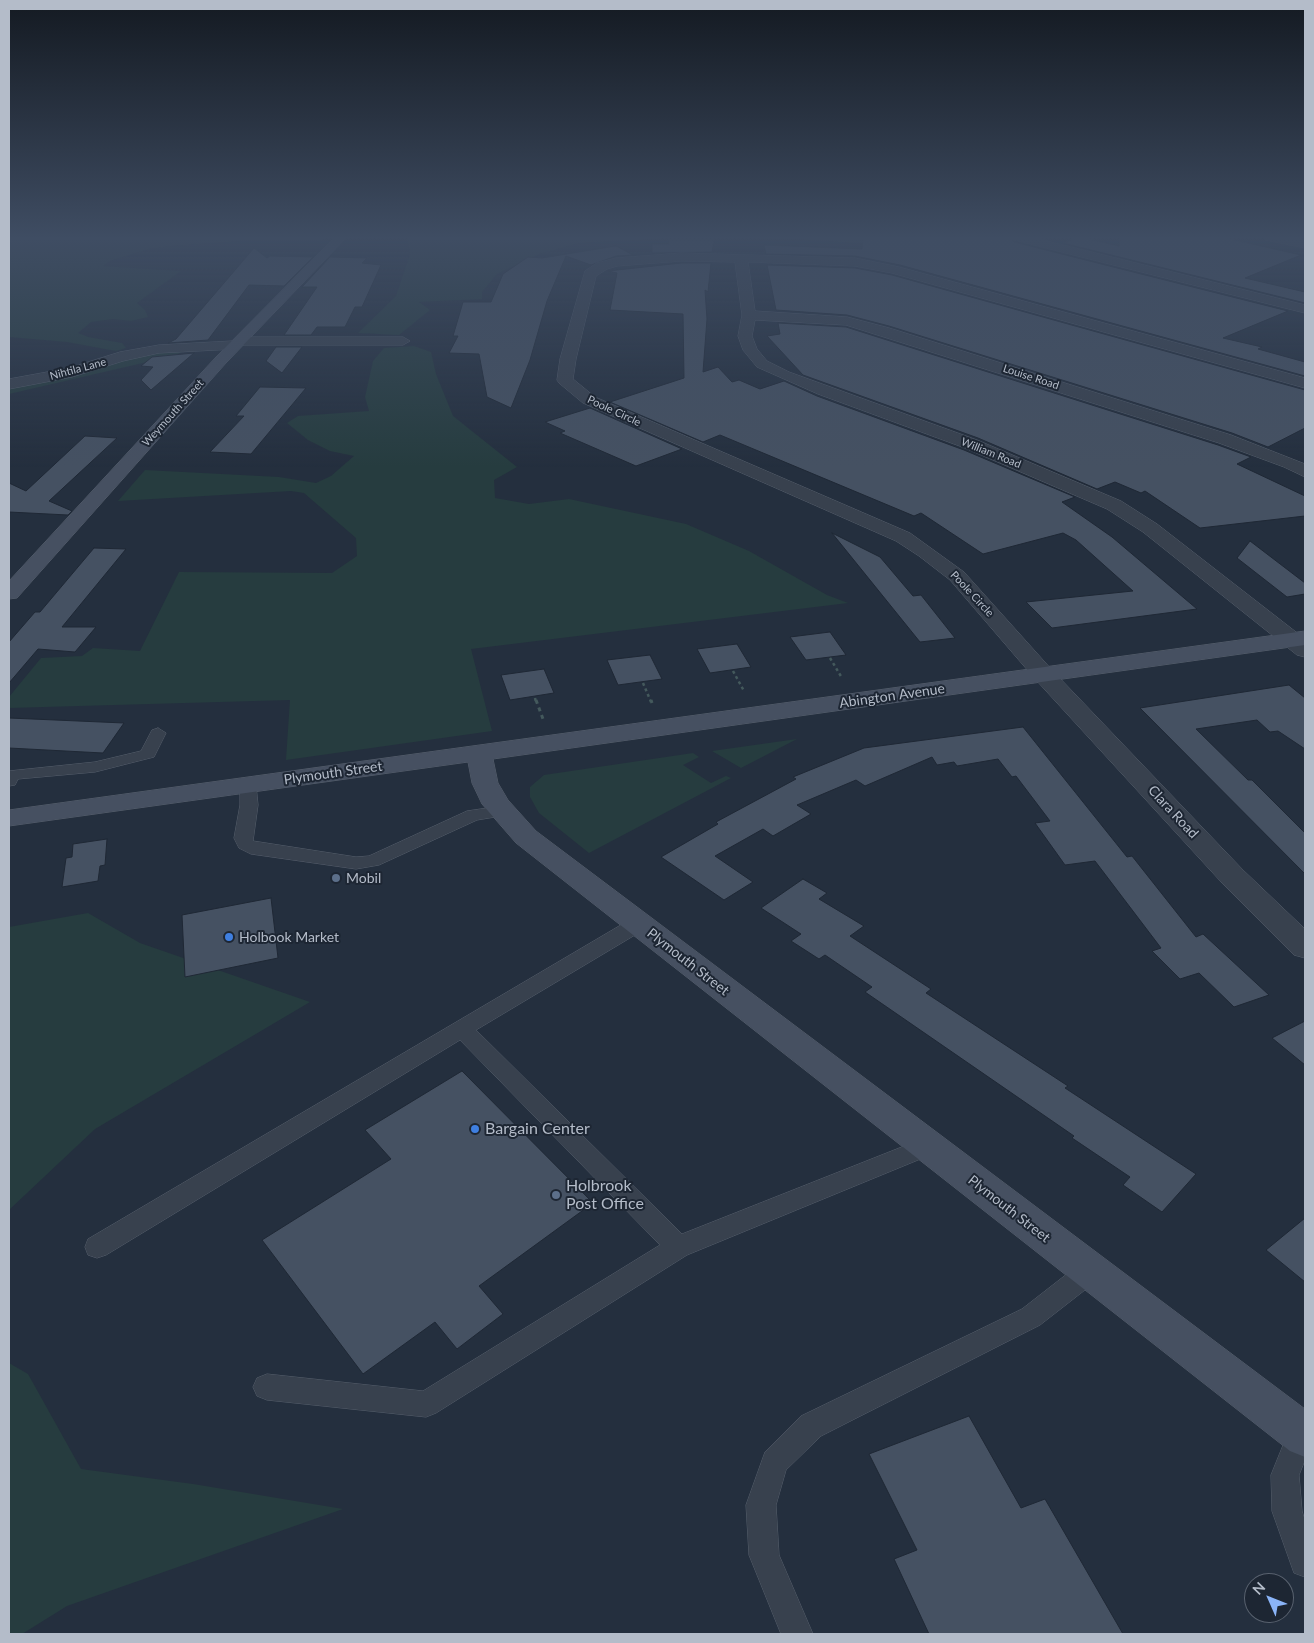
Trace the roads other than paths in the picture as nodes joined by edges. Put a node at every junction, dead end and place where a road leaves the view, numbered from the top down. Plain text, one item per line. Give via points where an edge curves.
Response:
1 (266, 314) edge
2 (580, 314) edge
3 (1053, 314) edge
4 (749, 315) joint
5 (403, 341) dead end
6 (237, 343) junction
7 (1305, 383) edge
8 (9, 384) edge
9 (1305, 472) edge
10 (14, 579) edge
11 (9, 593) edge
12 (1301, 642) edge
13 (1044, 675) junction
14 (158, 733) dead end
15 (479, 754) junction
16 (9, 781) edge
17 (248, 785) junction
18 (501, 811) junction
19 (9, 818) edge
20 (638, 924) junction
21 (1305, 947) edge
22 (462, 1029) junction
23 (927, 1146) junction
24 (96, 1247) dead end
25 (678, 1247) junction
26 (1090, 1271) junction
27 (267, 1387) dead end
28 (1304, 1434) edge
29 (1305, 1562) edge
30 (797, 1634) edge

1 - 6 main road, Weymouth Street
2 - 13 street, Poole Circle via 565,380 589,400 903,537 957,576
3 - 7 street, Poole Circle
4 - 9 street, Louise Road via 847,321 884,331 1225,439 1290,463
4 - 12 street, William Road via 745,336 750,350 762,364 824,391 972,444 1114,505 1150,528
5 - 6 street, Nihtila Lane
6 - 8 street, Nihtila Lane via 159,349 115,358 72,372
6 - 10 main road, Weymouth Street
10 - 11 main road, Weymouth Street
12 - 13 main road, Abington Avenue
13 - 15 main road, Abington Avenue
13 - 21 street, Clara Road via 1233,877
14 - 16 lane via 148,754 95,767 13,775
15 - 17 main road, Plymouth Street
15 - 18 main road, Plymouth Street via 485,783
17 - 18 lane via 245,844 251,848 356,863 372,861 473,815
17 - 19 main road, Plymouth Street
18 - 20 main road, Plymouth Street via 526,837
20 - 22 lane
20 - 23 main road, Plymouth Street
22 - 24 lane
22 - 25 lane
23 - 25 lane
23 - 26 main road, Plymouth Street
25 - 27 lane via 426,1404
26 - 28 main road, Plymouth Street
26 - 30 lane via 1031,1317 811,1426 775,1462 760,1505 764,1555
28 - 29 lane via 1285,1475 1287,1511

